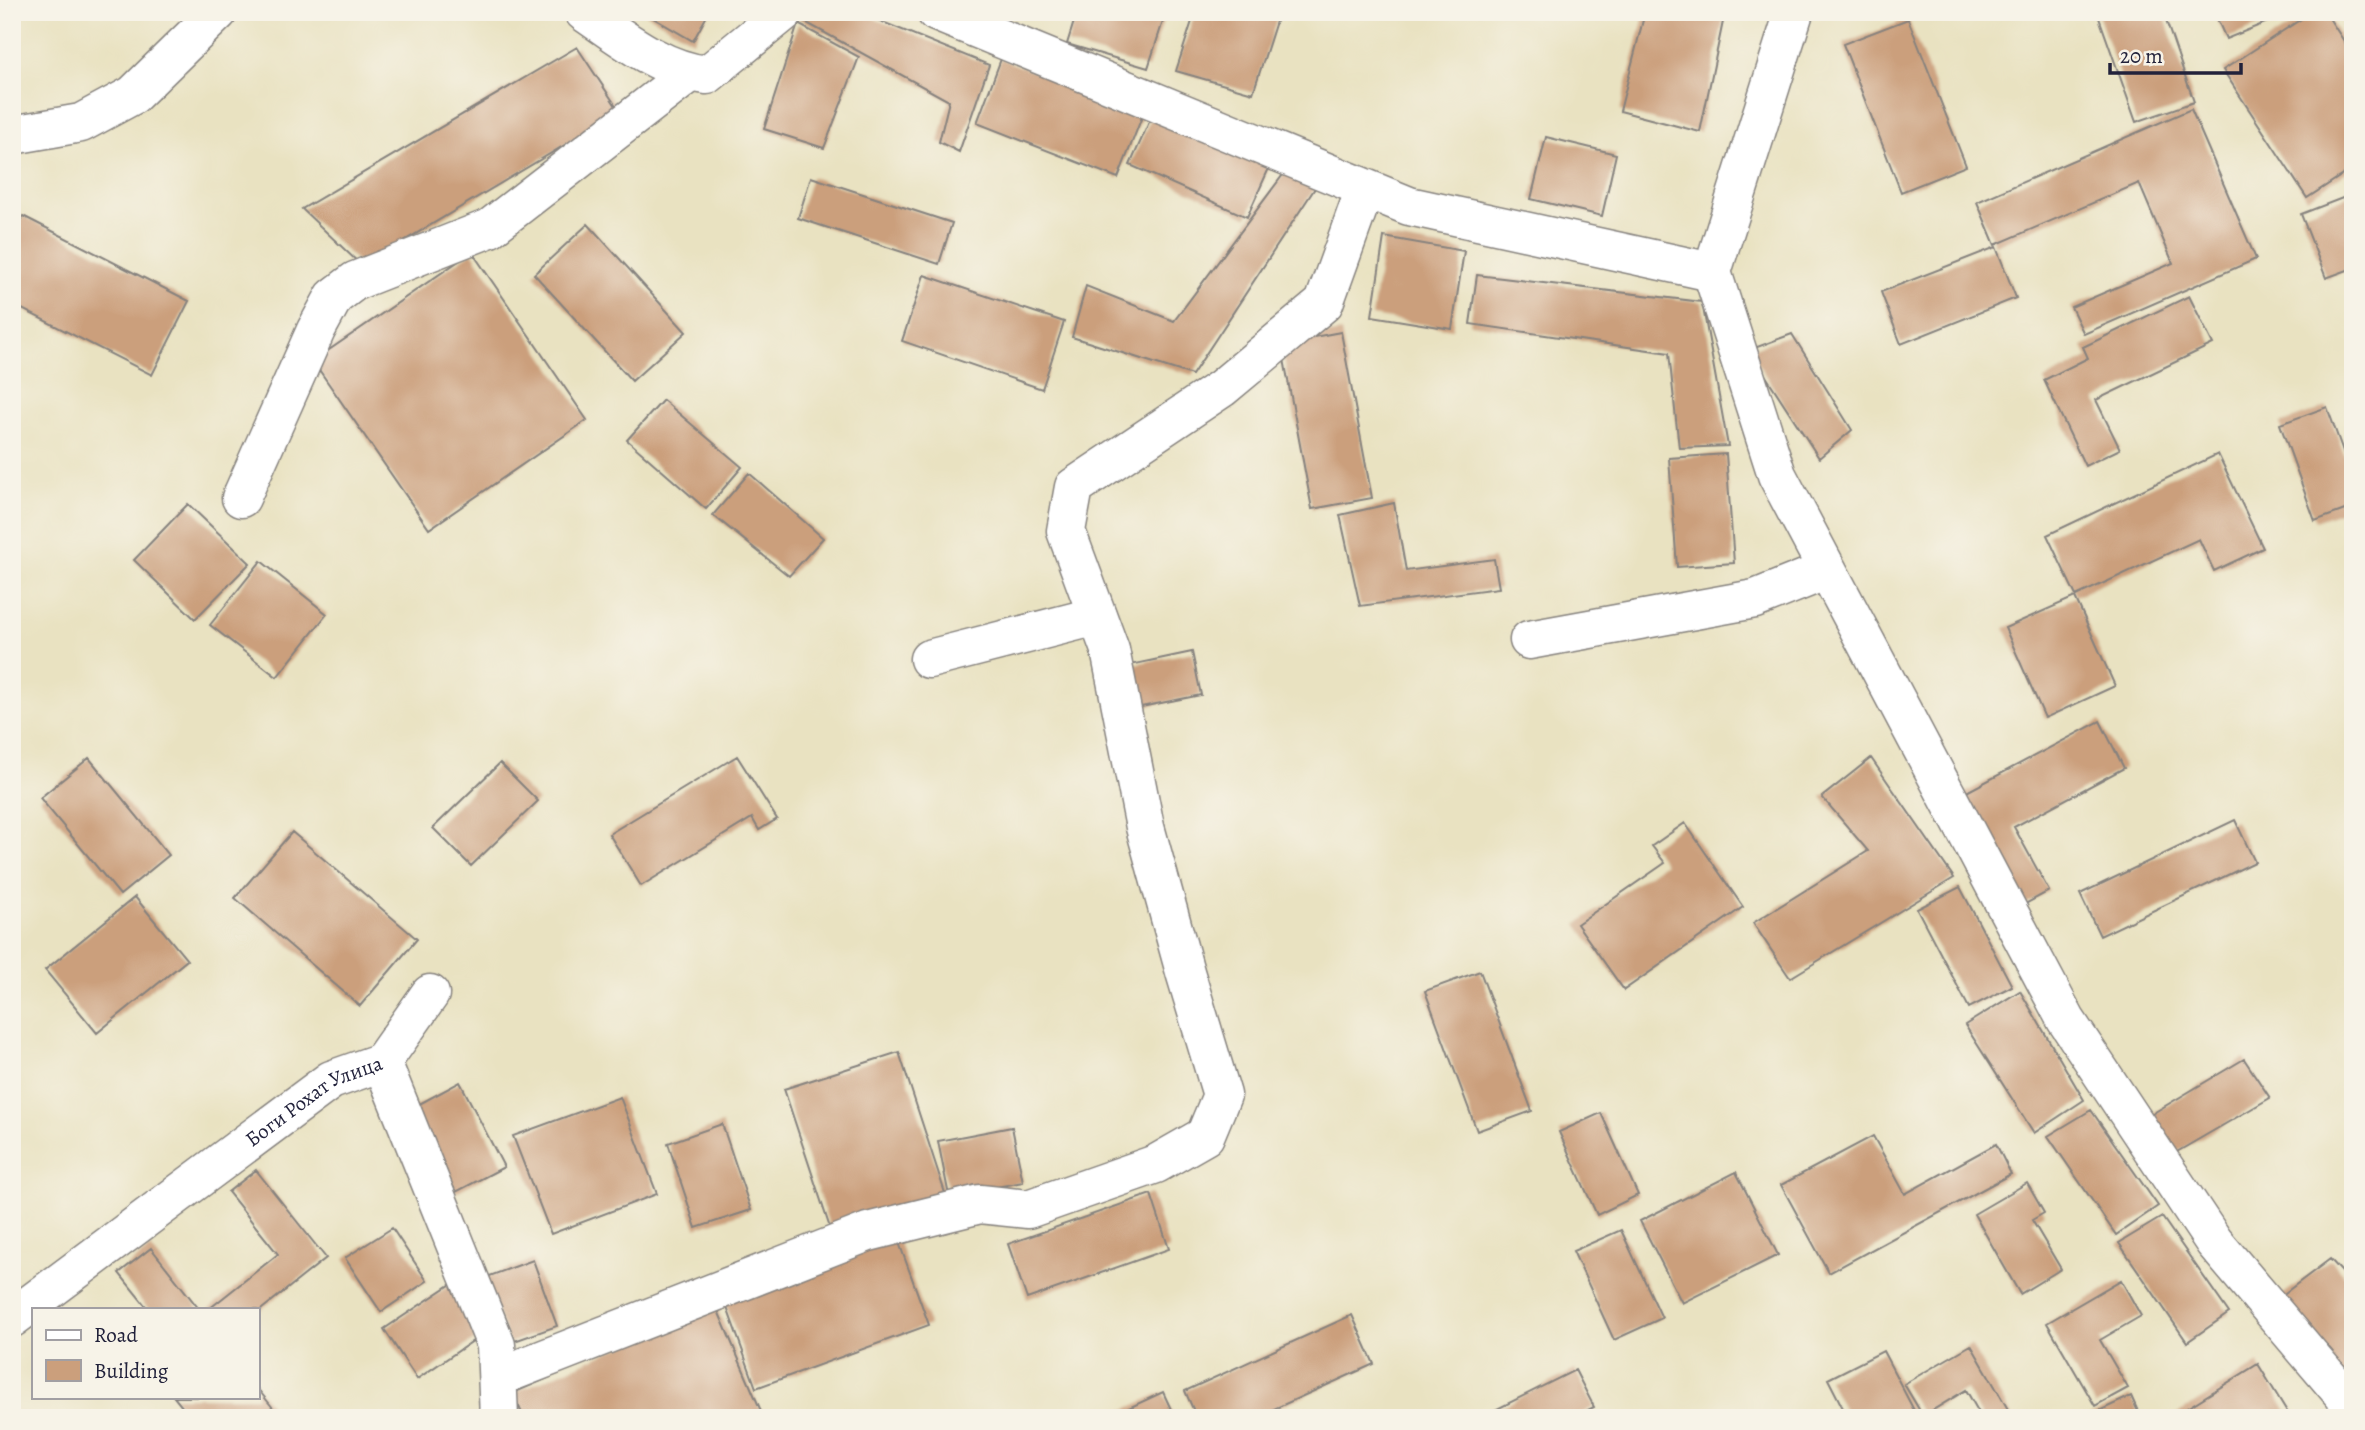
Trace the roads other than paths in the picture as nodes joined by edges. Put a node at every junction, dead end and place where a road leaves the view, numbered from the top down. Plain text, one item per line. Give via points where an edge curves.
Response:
1 (218, 12) edge
2 (584, 12) edge
3 (784, 12) edge
4 (936, 12) edge
5 (1822, 12) edge
6 (1792, 21) edge
7 (691, 74) junction
8 (12, 135) edge
9 (1365, 188) junction
10 (1712, 272) junction
11 (241, 498) dead end
12 (1827, 570) junction
13 (1097, 616) junction
14 (1529, 640) dead end
15 (929, 659) dead end
16 (430, 993) dead end
17 (382, 1062) junction
18 (12, 1318) edge
19 (498, 1377) junction
20 (2353, 1406) edge
21 (499, 1418) edge

1 - 8 street via 133,95 81,123
2 - 7 street via 649,56
3 - 7 street via 707,75
4 - 9 street
5 - 6 street
6 - 10 street
7 - 11 street via 490,228 355,281 334,297
9 - 10 street via 1409,206
9 - 13 street via 1324,303 1222,388 1074,487 1066,531
10 - 12 street via 1777,475
12 - 14 street via 1755,599
12 - 20 street via 2066,1020 2214,1242
13 - 15 street
13 - 19 street via 1110,650 1145,827 1222,1096 1205,1136 1156,1164 1028,1209 980,1205 868,1232
16 - 17 street
17 - 18 street, Боги Рохат Улица via 331,1080
17 - 19 street, Боги Рохат Улица via 496,1345
19 - 21 street, Боги Рохат Улица

